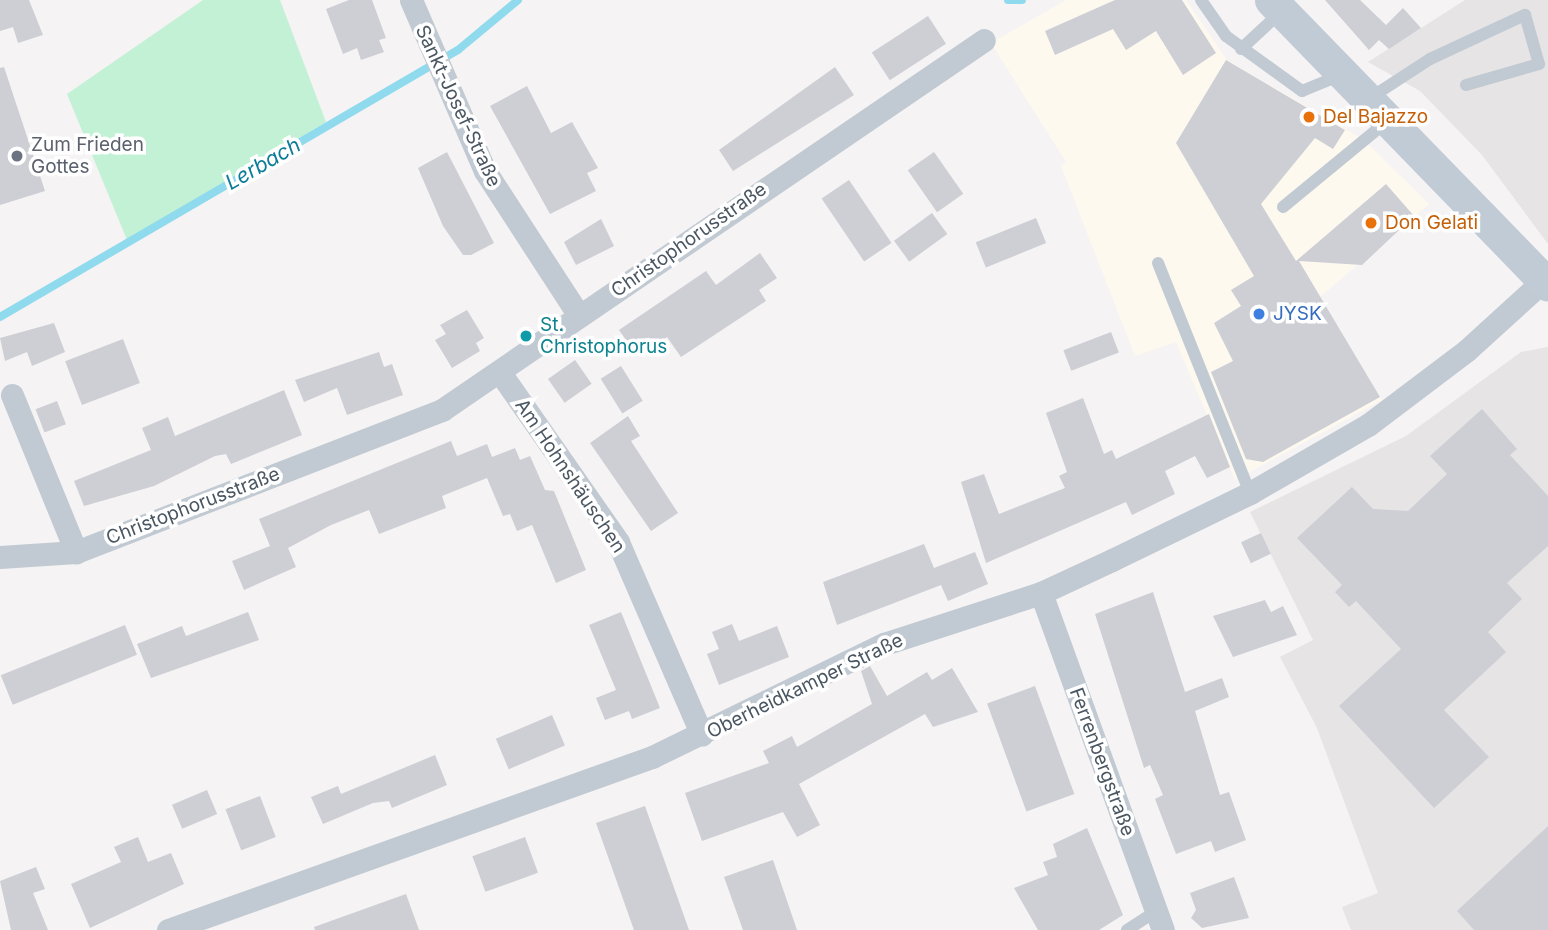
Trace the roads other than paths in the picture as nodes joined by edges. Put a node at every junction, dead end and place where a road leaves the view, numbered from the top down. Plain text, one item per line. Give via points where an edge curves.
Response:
1 (411, 0) edge
2 (1201, 0) edge
3 (1277, 5) edge
4 (984, 40) dead end
5 (1241, 49) junction
6 (1344, 73) junction
7 (1466, 85) dead end
8 (1379, 109) junction
9 (1283, 207) dead end
10 (1158, 263) dead end
11 (1546, 282) edge
12 (579, 316) junction
13 (501, 374) junction
14 (12, 395) dead end
15 (1250, 493) junction
16 (76, 552) junction
17 (0, 557) edge
18 (1041, 593) junction
19 (702, 735) junction
20 (1160, 921) edge
21 (168, 930) edge
22 (1127, 930) edge

1 - 12 street, Sankt-Josef-Straße via 440,77 485,171
2 - 5 lane
3 - 5 lane
3 - 6 main road
4 - 12 street, Christophorusstraße
5 - 6 lane via 1302,91 1320,89
6 - 8 main road
7 - 8 lane via 1539,64 1525,15 1430,59
8 - 9 lane
8 - 11 main road
10 - 15 lane
11 - 15 street, Oberheidkamper Straße via 1402,402
12 - 13 street, Christophorusstraße
13 - 16 street, Christophorusstraße via 442,410
13 - 19 street, Am Hohnshäuschen via 618,542
14 - 16 street
15 - 18 street, Oberheidkamper Straße
16 - 17 street, Christophorusstraße
18 - 19 street, Oberheidkamper Straße via 884,645
18 - 20 street, Ferrenbergstraße
19 - 21 street, Oberheidkamper Straße
20 - 22 lane

